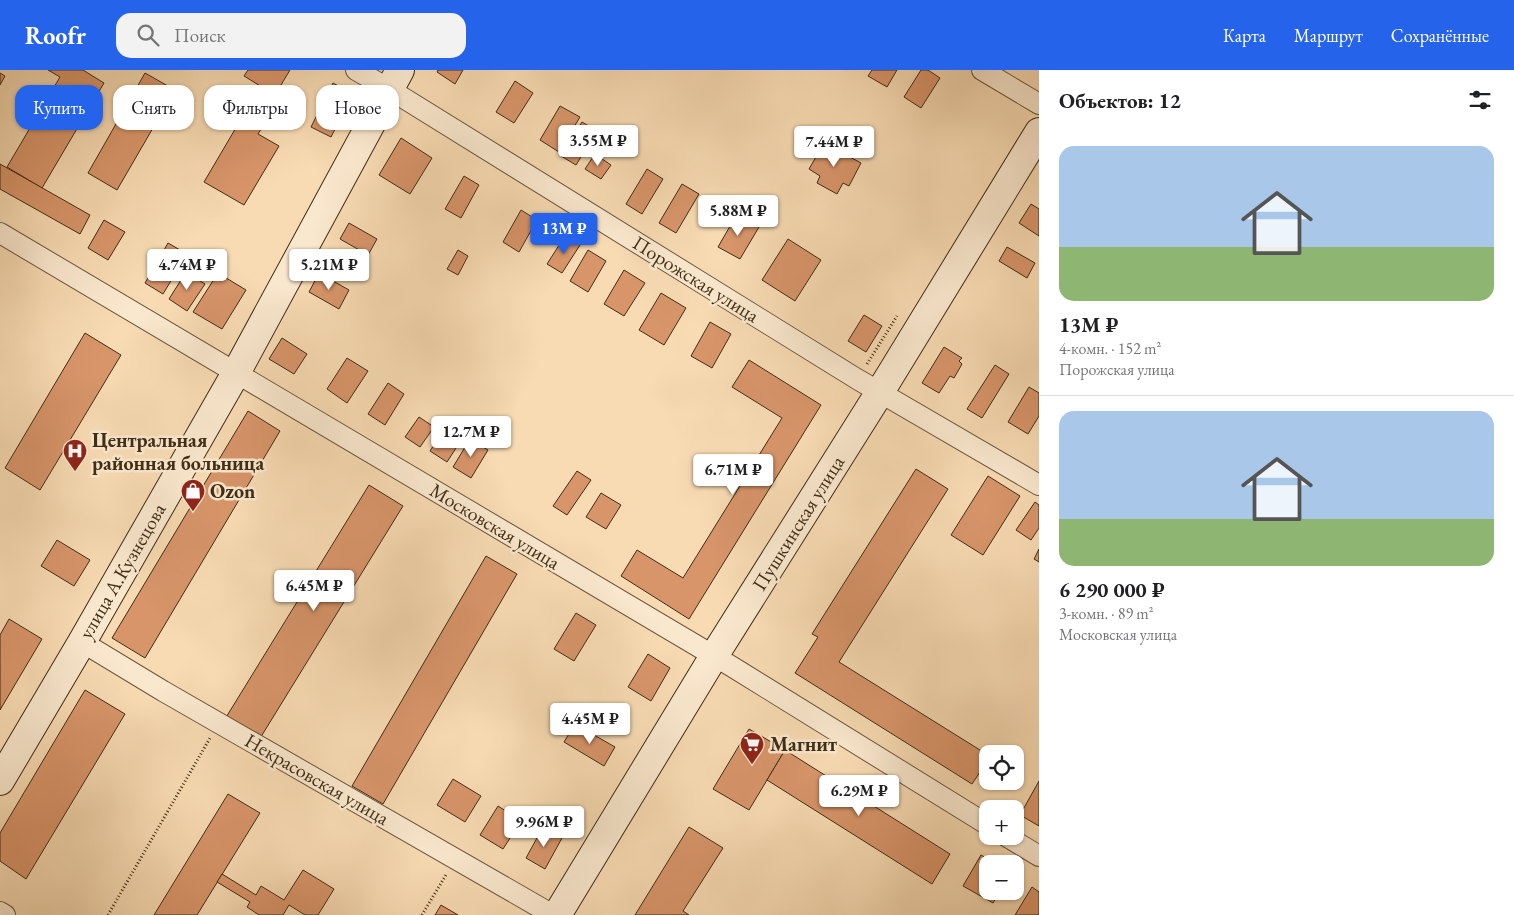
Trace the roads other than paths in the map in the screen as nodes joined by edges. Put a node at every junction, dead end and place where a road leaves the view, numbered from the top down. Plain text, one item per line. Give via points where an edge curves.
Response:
1 (356, 70) edge
2 (982, 70) edge
3 (395, 80) edge
4 (1039, 104) edge
5 (1039, 132) edge
6 (0, 233) edge
7 (236, 373) junction
8 (880, 392) junction
9 (1039, 485) edge
10 (82, 642) junction
11 (714, 656) junction
12 (0, 781) edge
13 (979, 819) edge
14 (1021, 845) edge
15 (1039, 856) edge
16 (0, 912) edge
17 (5, 915) edge
18 (555, 915) edge

1 - 3 street, Порожская улица
2 - 4 street
3 - 7 main road, улица А.Кузнецова
3 - 8 street, Порожская улица
5 - 8 main road, Пушкинская улица
6 - 7 street, Московская улица
7 - 10 main road, улица А.Кузнецова
7 - 11 street, Московская улица
8 - 9 street, Порожская улица
8 - 11 main road, Пушкинская улица
10 - 12 main road, улица А.Кузнецова
10 - 18 street, Некрасовская улица
11 - 13 street, Московская улица
11 - 18 main road, Пушкинская улица
14 - 15 street
16 - 17 street

